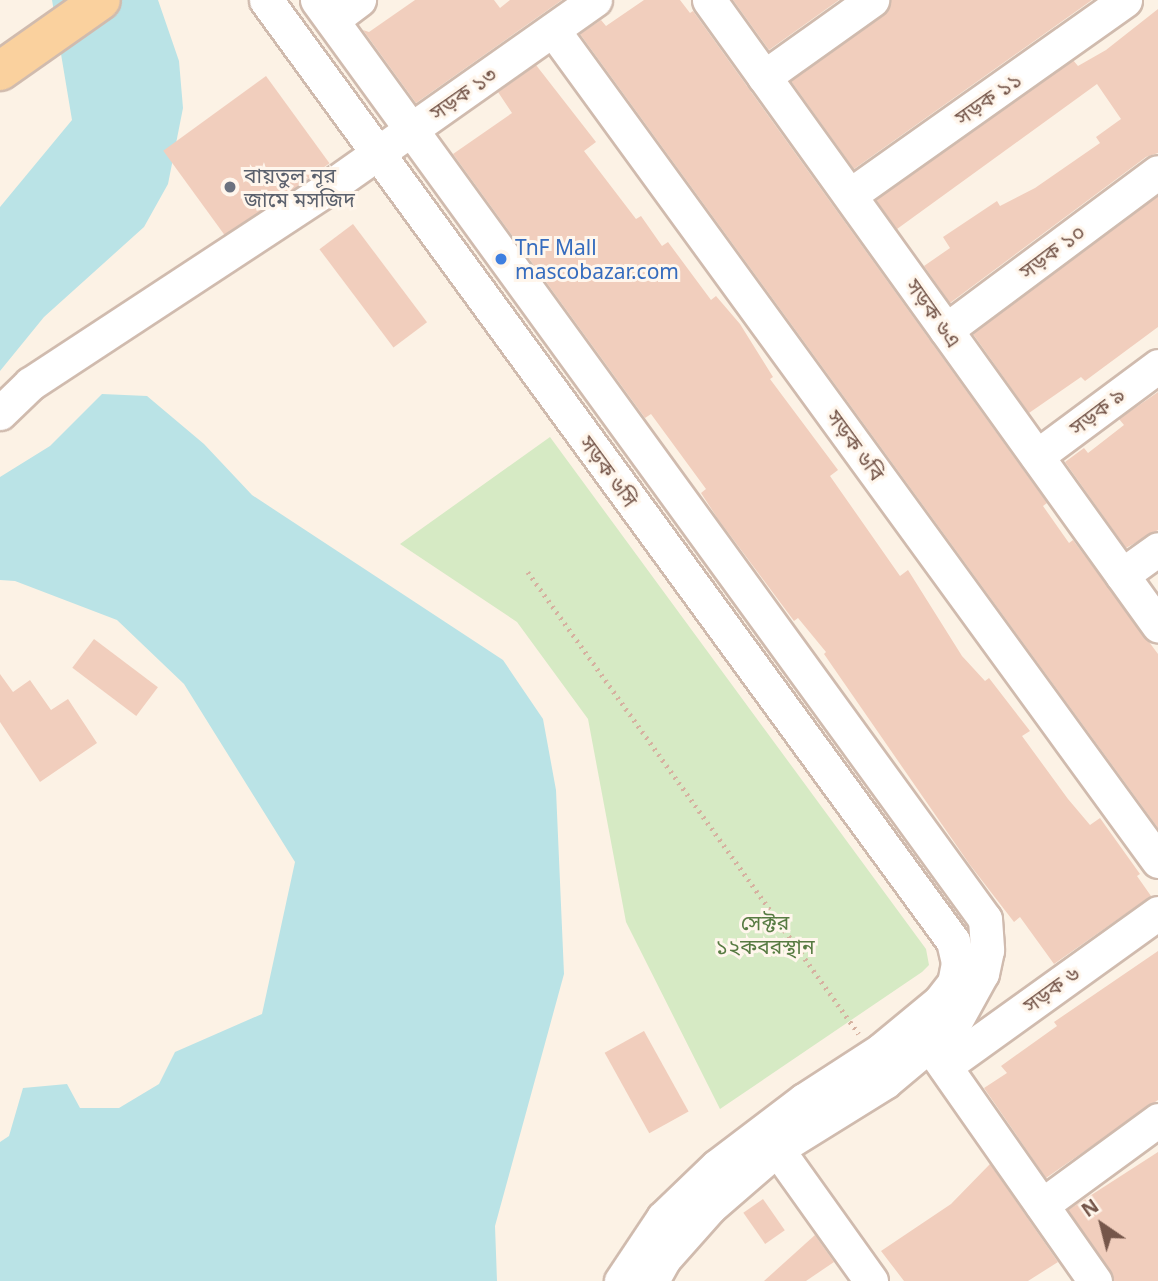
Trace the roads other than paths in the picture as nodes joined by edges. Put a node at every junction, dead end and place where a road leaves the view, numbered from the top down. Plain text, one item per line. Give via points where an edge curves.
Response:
1 (101, 0) edge
2 (266, 0) edge
3 (359, 0) edge
4 (595, 0) edge
5 (709, 0) edge
6 (872, 0) edge
7 (1125, 0) edge
8 (324, 10) edge
9 (553, 30) junction
10 (0, 71) edge
11 (764, 78) junction
12 (411, 129) junction
13 (377, 153) junction
14 (1158, 172) edge
15 (850, 195) junction
16 (946, 330) junction
17 (1158, 366) edge
18 (0, 413) edge
19 (1037, 456) junction
20 (1158, 549) edge
21 (1122, 575) junction
22 (1158, 625) edge
23 (805, 672) junction
24 (772, 695) junction
25 (1158, 861) edge
26 (1158, 913) edge
27 (967, 965) junction
28 (1020, 1011) junction
29 (938, 1057) junction
30 (1158, 1120) edge
31 (777, 1149) junction
32 (1042, 1205) junction
33 (621, 1281) edge
34 (652, 1281) edge
35 (871, 1281) edge
36 (1095, 1281) edge

1 - 10 main road
2 - 13 street, সড়ক ৬সি
3 - 8 street
4 - 9 street, সড়ক ১৩
5 - 11 street, সড়ক ৬এ
6 - 11 street
7 - 15 street, সড়ক ১১
8 - 12 street, সড়ক ৬সি
9 - 12 street, সড়ক ১৩
9 - 25 street, সড়ক ৬বি
11 - 15 street, সড়ক ৬এ
12 - 13 street, সড়ক ১৩
12 - 23 street, সড়ক ৬সি
13 - 18 street, সড়ক ১৩ via 30,384
13 - 24 street, সড়ক ৬সি
14 - 16 street, সড়ক ১০
15 - 16 street, সড়ক ৬এ
16 - 19 street, সড়ক ৬এ
17 - 19 street, সড়ক ৯
19 - 21 street, সড়ক ৬এ
20 - 21 street
21 - 22 street, সড়ক ৬এ
23 - 24 street
23 - 27 street, সড়ক ৬সি via 985,919
24 - 27 street, সড়ক ৬সি
26 - 28 street, সড়ক ৬
27 - 28 street
27 - 29 street via 954,1024
27 - 33 street via 939,1002 874,1055 804,1100 718,1166 663,1218
28 - 29 street, সড়ক ৬
29 - 31 street
29 - 32 street
30 - 32 street
31 - 34 street via 710,1206 663,1259
31 - 35 street
32 - 36 street

